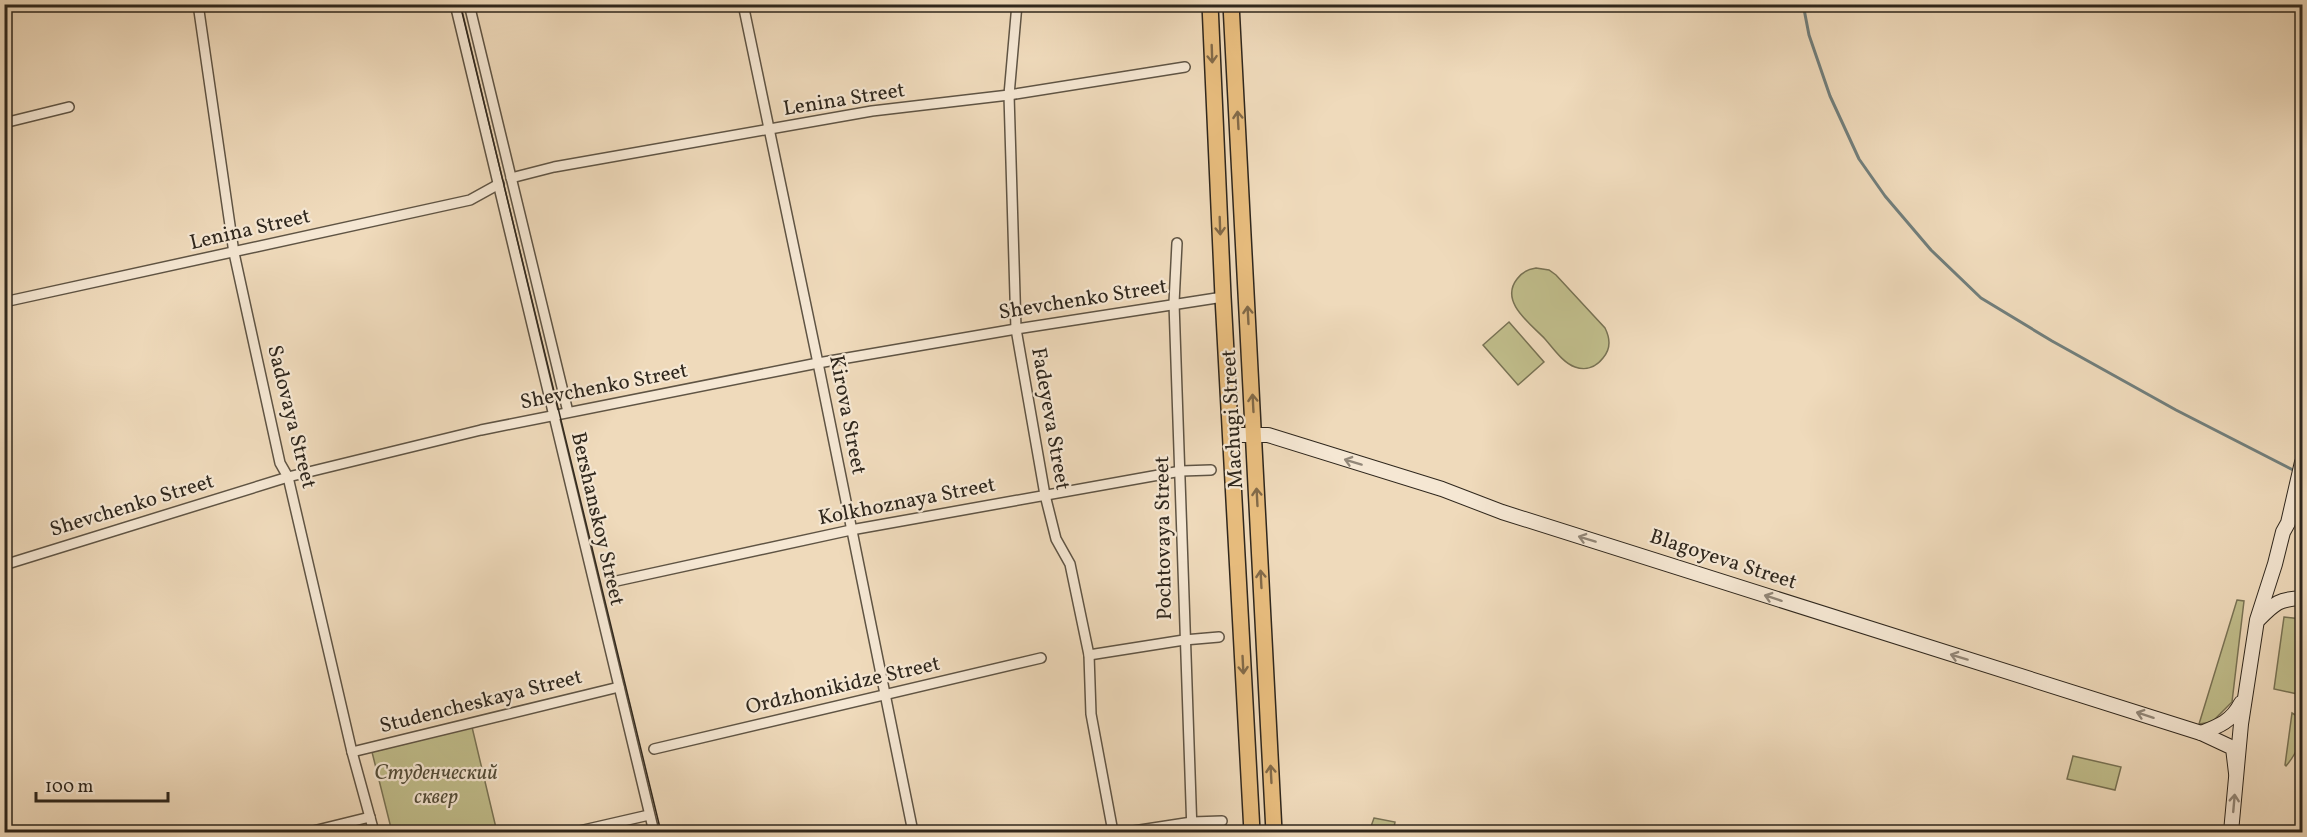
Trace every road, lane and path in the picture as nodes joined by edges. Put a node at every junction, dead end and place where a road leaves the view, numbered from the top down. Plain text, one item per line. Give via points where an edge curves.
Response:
1 (198, 4) edge
2 (455, 4) edge
3 (469, 4) edge
4 (742, 4) edge
5 (1017, 4) edge
6 (1210, 4) edge
7 (1231, 4) edge
8 (1185, 67) dead end
9 (1009, 94) junction
10 (69, 107) dead end
11 (4, 123) edge
12 (769, 130) junction
13 (511, 178) junction
14 (500, 184) junction
15 (1241, 185) junction
16 (1219, 188) junction
17 (1177, 243) dead end
18 (234, 253) junction
19 (1223, 297) junction
20 (4, 302) edge
21 (1174, 303) junction
22 (1016, 329) junction
23 (818, 363) junction
24 (568, 412) junction
25 (554, 416) junction
26 (1254, 433) junction
27 (1231, 435) junction
28 (2302, 462) edge
29 (1210, 470) dead end
30 (1181, 471) junction
31 (288, 477) junction
32 (1045, 495) junction
33 (851, 530) junction
34 (4, 565) edge
35 (612, 582) dead end
36 (2302, 598) edge
37 (2257, 620) junction
38 (1219, 637) dead end
39 (1184, 640) junction
40 (1089, 655) junction
41 (1041, 658) dead end
42 (619, 687) junction
43 (2246, 689) junction
44 (884, 695) junction
45 (2201, 733) junction
46 (654, 749) dead end
47 (352, 752) junction
48 (2236, 773) junction
49 (649, 815) junction
50 (370, 817) junction
51 (1222, 821) dead end
52 (1192, 822) junction
53 (309, 832) edge
54 (374, 832) edge
55 (575, 832) edge
56 (654, 832) edge
57 (913, 832) edge
58 (1113, 832) edge
59 (1127, 832) edge
60 (1192, 832) edge
61 (1252, 832) edge
62 (1274, 832) edge
63 (2231, 832) edge

1 - 18 street, Sadovaya Street
2 - 14 street, Bershanskoy Street
3 - 13 street, Bershanskoy Street
4 - 12 street, Kirova Street
5 - 9 street, Fadeyeva Street
6 -> 16 main road, Machugi Street
15 -> 7 main road, Machugi Street
8 - 9 street, Lenina Street
9 - 12 street, Lenina Street via 872,111
9 - 22 street, Fadeyeva Street
10 - 11 street
12 - 13 street, Lenina Street
12 - 23 street, Kirova Street
13 - 24 street, Bershanskoy Street
14 - 18 street, Lenina Street via 470,200
14 - 25 street, Bershanskoy Street
15 - 16 main road via 1230,197
26 -> 15 main road, Machugi Street
16 -> 19 main road, Machugi Street
17 - 21 street, Pochtovaya Street
18 - 20 street, Lenina Street
18 - 31 street, Sadovaya Street via 280,463
19 - 21 street, Shevchenko Street
19 - 27 main road, Machugi Street
21 - 22 street, Shevchenko Street
21 - 30 street, Pochtovaya Street
22 - 23 street, Shevchenko Street
22 - 32 street, Fadeyeva Street
23 - 24 street, Shevchenko Street
23 - 33 street, Kirova Street
24 - 25 street, Shevchenko Street
25 - 31 street, Shevchenko Street via 481,429
25 - 42 street, Bershanskoy Street
26 - 27 street, Blagoyeva Street
45 -> 26 street, Blagoyeva Street via 1502,512 1442,489
62 -> 26 main road, Machugi Street
27 -> 61 main road, Machugi Street
28 - 37 street via 2288,523
29 - 30 street, Kolkhoznaya Street
30 - 32 street, Kolkhoznaya Street
30 - 39 street, Pochtovaya Street
31 - 34 street, Shevchenko Street
31 - 47 street, Sadovaya Street
32 - 33 street, Kolkhoznaya Street
32 - 40 street, Fadeyeva Street via 1056,538 1070,564
33 - 35 street, Kolkhoznaya Street
33 - 44 street, Kirova Street
36 - 37 street via 2276,602
37 - 43 street
38 - 39 street
39 - 40 street
39 - 52 street, Pochtovaya Street
40 - 58 street, Fadeyeva Street via 1091,714
41 - 44 street, Ordzhonikidze Street
42 - 47 street, Studencheskaya Street
42 - 49 street, Bershanskoy Street
43 - 45 street via 2233,716
43 - 48 street
44 - 46 street, Ordzhonikidze Street
44 - 57 street, Kirova Street
45 - 48 street, Blagoyeva Street via 2233,748
47 - 50 street, Sadovaya Street
63 -> 48 street
49 - 55 street
49 - 56 street, Bershanskoy Street
50 - 53 street
50 - 54 street, Sadovaya Street
51 - 52 street
52 - 59 street
52 - 60 street, Pochtovaya Street

